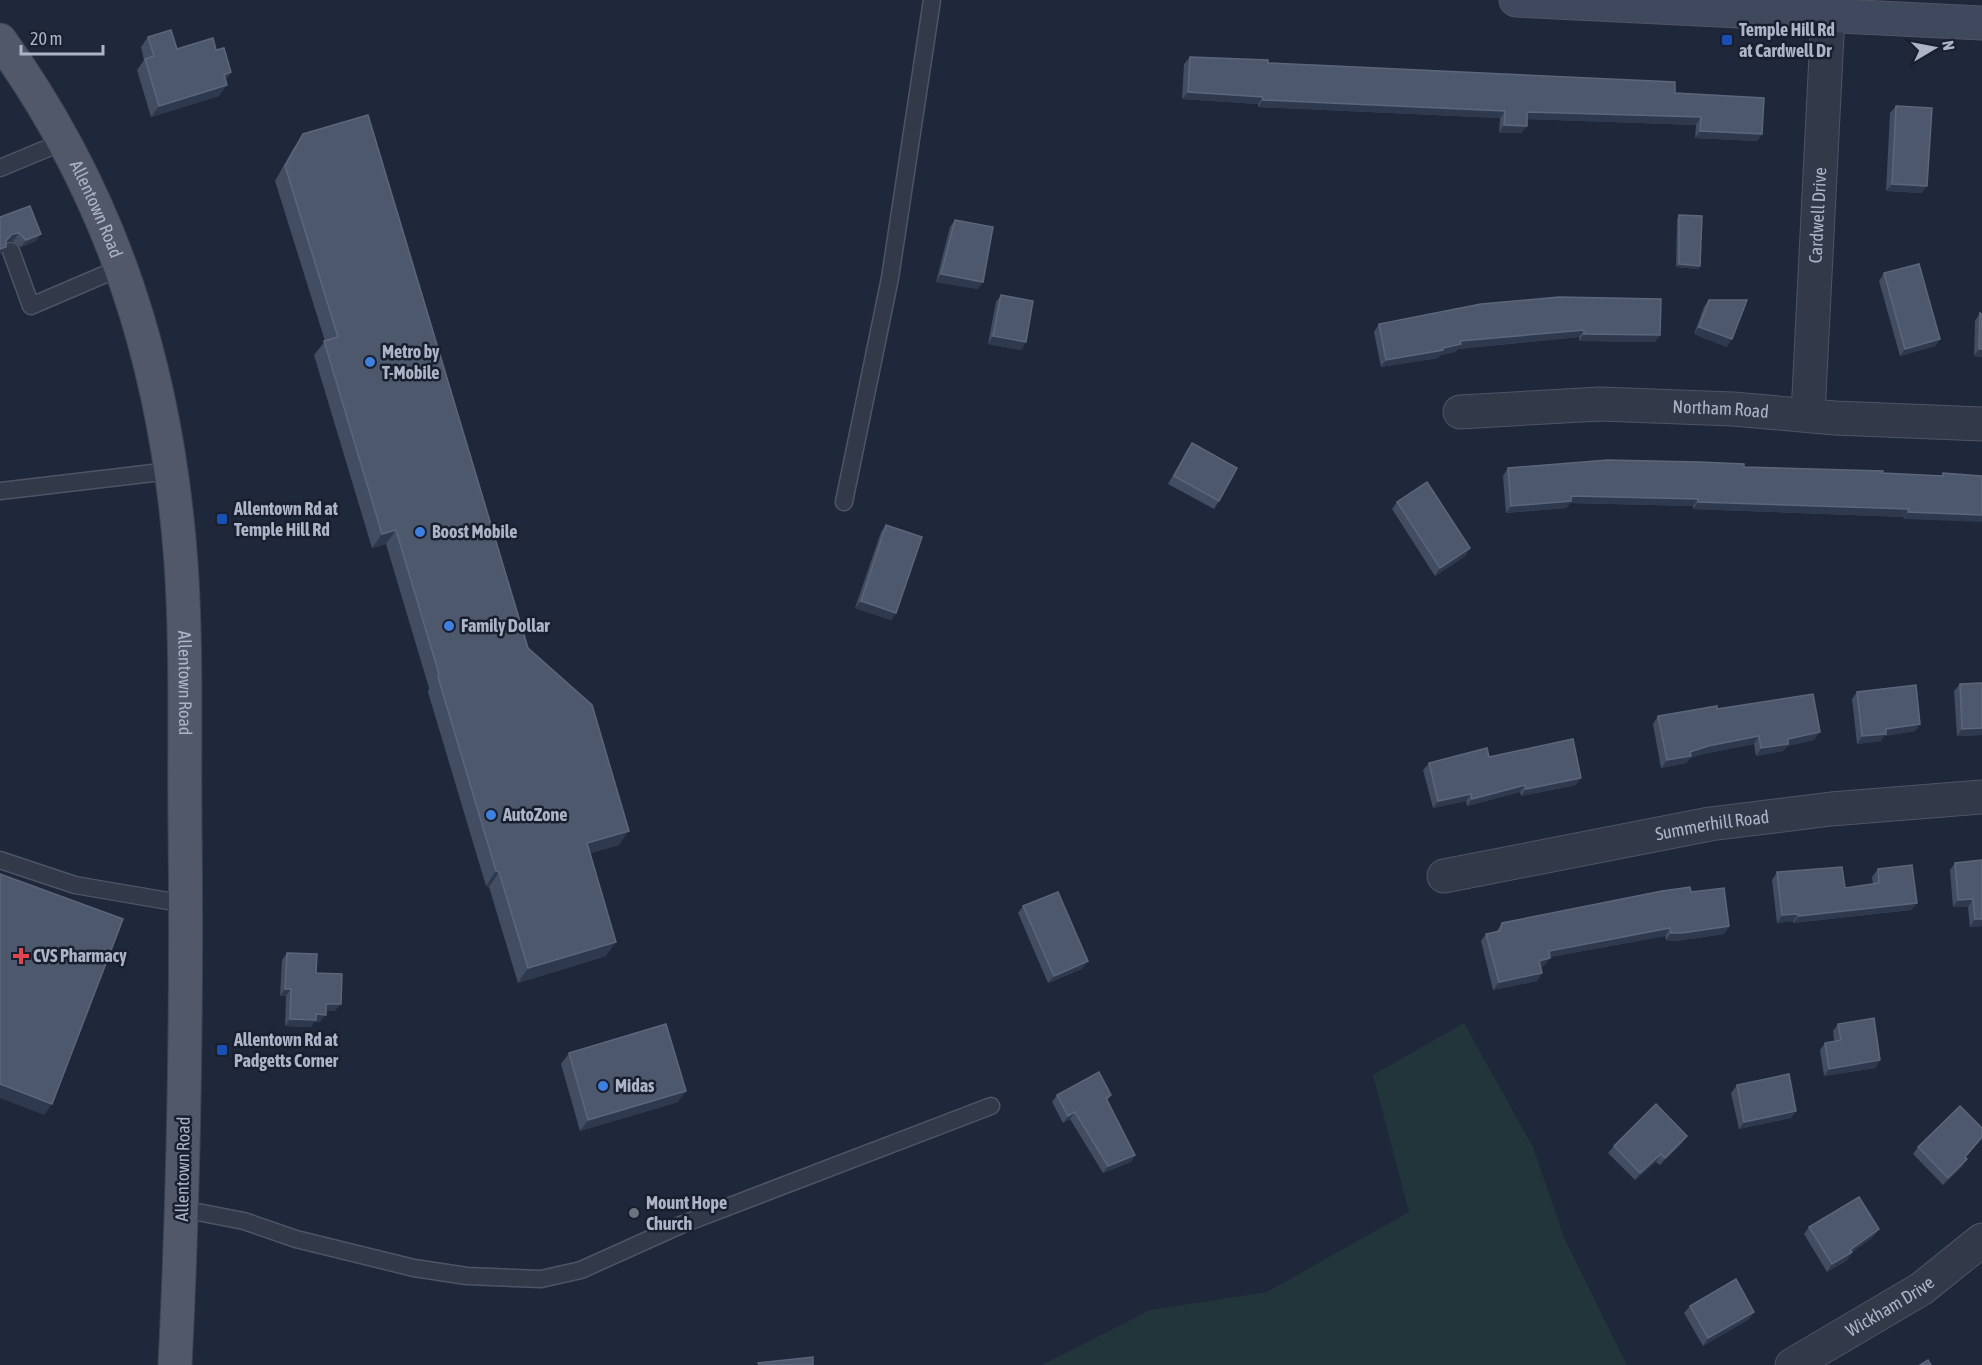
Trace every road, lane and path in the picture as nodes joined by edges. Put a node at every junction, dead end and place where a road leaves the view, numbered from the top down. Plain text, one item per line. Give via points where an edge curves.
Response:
1 (932, 0) edge
2 (1516, 0) edge
3 (1828, 15) junction
4 (1982, 23) edge
5 (0, 40) edge
6 (65, 141) junction
7 (0, 168) edge
8 (10, 251) edge
9 (122, 267) junction
10 (1460, 412) dead end
11 (1808, 415) junction
12 (1982, 424) edge
13 (170, 471) junction
14 (0, 491) edge
15 (844, 502) dead end
16 (1982, 797) edge
17 (0, 860) edge
18 (1444, 876) dead end
19 (186, 904) junction
20 (991, 1106) dead end
21 (182, 1209) junction
22 (1982, 1240) edge
23 (175, 1365) edge
24 (1792, 1365) edge

1 - 15 lane via 890,278
2 - 3 main road
3 - 4 main road
3 - 11 street, Cardwell Drive
5 - 6 main road, Allentown Road
6 - 7 lane
6 - 9 main road, Allentown Road
8 - 9 lane via 31,306
9 - 13 main road, Allentown Road via 149,354
10 - 11 street, Northam Road via 1600,404
11 - 12 street, Northam Road
13 - 14 lane
13 - 19 main road, Allentown Road via 181,568
16 - 18 street, Summerhill Road via 1710,824
17 - 19 lane via 75,885
19 - 21 main road, Allentown Road
20 - 21 lane via 683,1224 581,1270 541,1279 467,1276 414,1268 296,1239 244,1221
21 - 23 main road, Allentown Road
22 - 24 street, Wickham Drive via 1921,1289

